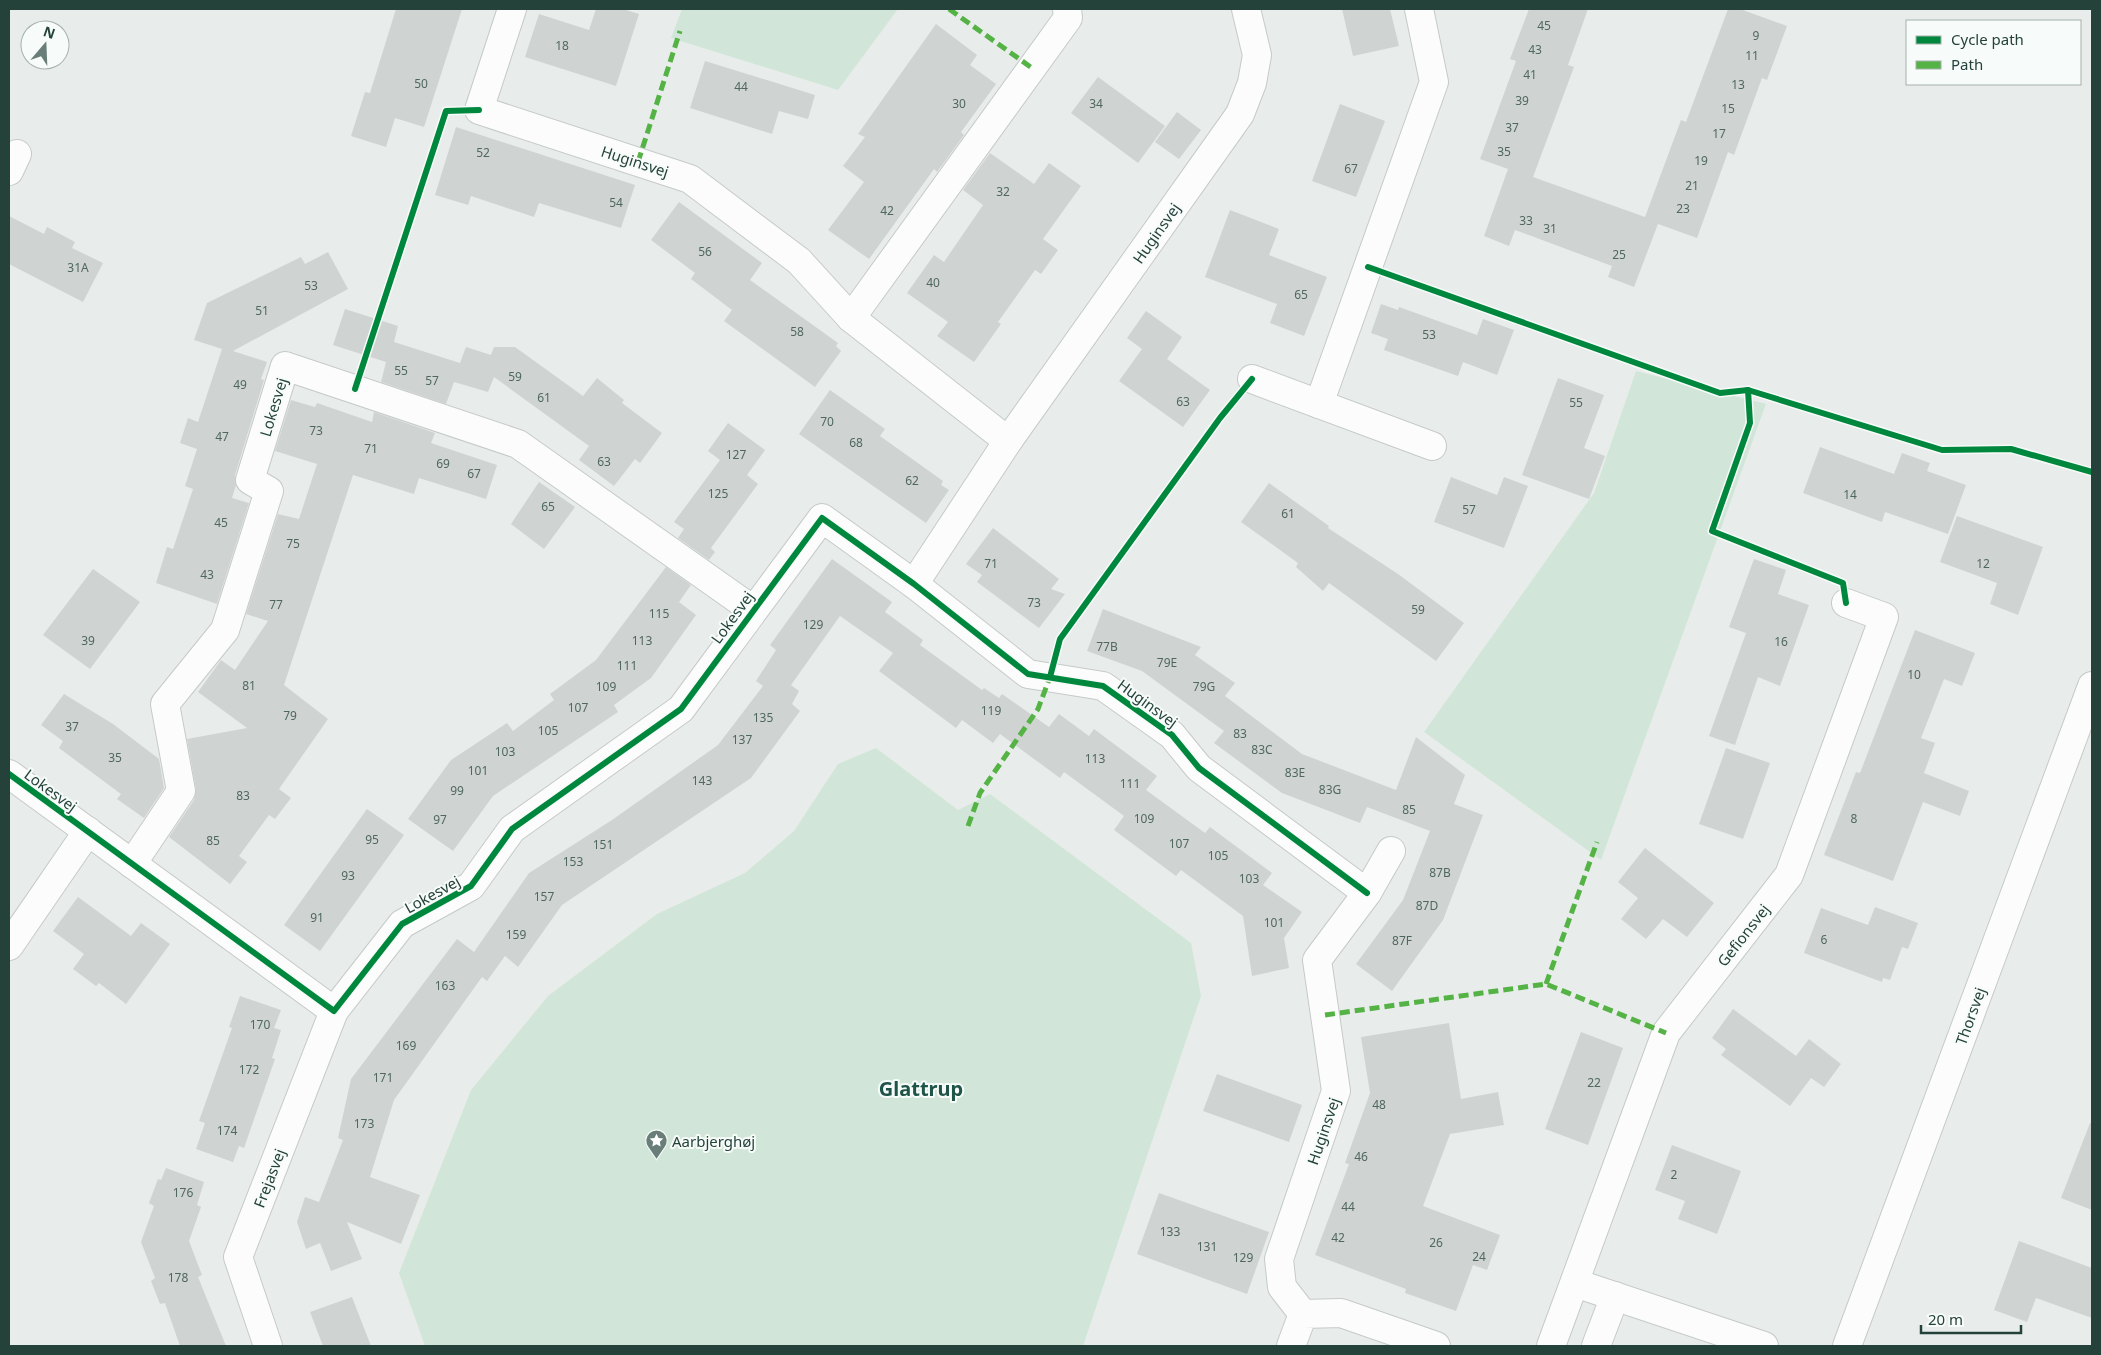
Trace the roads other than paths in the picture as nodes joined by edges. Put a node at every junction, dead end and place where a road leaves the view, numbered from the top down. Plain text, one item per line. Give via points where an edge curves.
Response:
1 (512, 9) edge
2 (1067, 9) edge
3 (1246, 9) edge
4 (1419, 9) edge
5 (851, 318) junction
6 (1252, 379) dead end
7 (1319, 404) junction
8 (1008, 440) junction
9 (1432, 446) dead end
10 (822, 518) joint
11 (914, 584) junction
12 (1846, 604) dead end
13 (752, 610) junction
14 (2092, 686) edge
15 (9, 774) edge
16 (88, 831) junction
17 (1391, 851) dead end
18 (132, 864) junction
19 (1367, 893) junction
20 (9, 946) edge
21 (334, 1011) junction
22 (1575, 1283) junction
23 (1615, 1296) junction
24 (1303, 1314) junction
25 (268, 1346) edge
26 (1291, 1346) edge
27 (1436, 1346) edge
28 (1551, 1346) edge
29 (1596, 1346) edge
30 (1764, 1346) edge
31 (1847, 1346) edge

1 - 5 street, Huginsvej via 479,110 690,179 799,261
2 - 5 street via 1068,18
3 - 8 street, Huginsvej via 1257,55 1252,83 1240,114
4 - 7 street via 1434,82
5 - 8 street, Huginsvej
6 - 7 street
7 - 9 street
8 - 11 street, Huginsvej
10 - 11 street, Huginsvej
10 - 13 street, Lokesvej
11 - 19 street, Huginsvej via 1028,674 1104,686 1172,735 1199,768
12 - 22 street, Gefionsvej via 1884,617 1789,875 1666,1033
13 - 18 street, Lokesvej via 518,444 285,366 250,480 269,491 225,630 165,704 181,791
13 - 21 street, Lokesvej via 681,709 512,829 472,886 402,924
14 - 31 street, Thorsvej
15 - 16 street, Lokesvej
16 - 18 street, Lokesvej
16 - 20 street
17 - 19 street, Huginsvej
18 - 21 street, Lokesvej
19 - 24 street, Huginsvej via 1317,960 1336,1091 1279,1259 1282,1287
21 - 25 street, Frejasvej via 238,1257
22 - 23 street
22 - 28 street, Gefionsvej
23 - 29 street
23 - 30 street
24 - 26 street
24 - 27 street via 1341,1313

